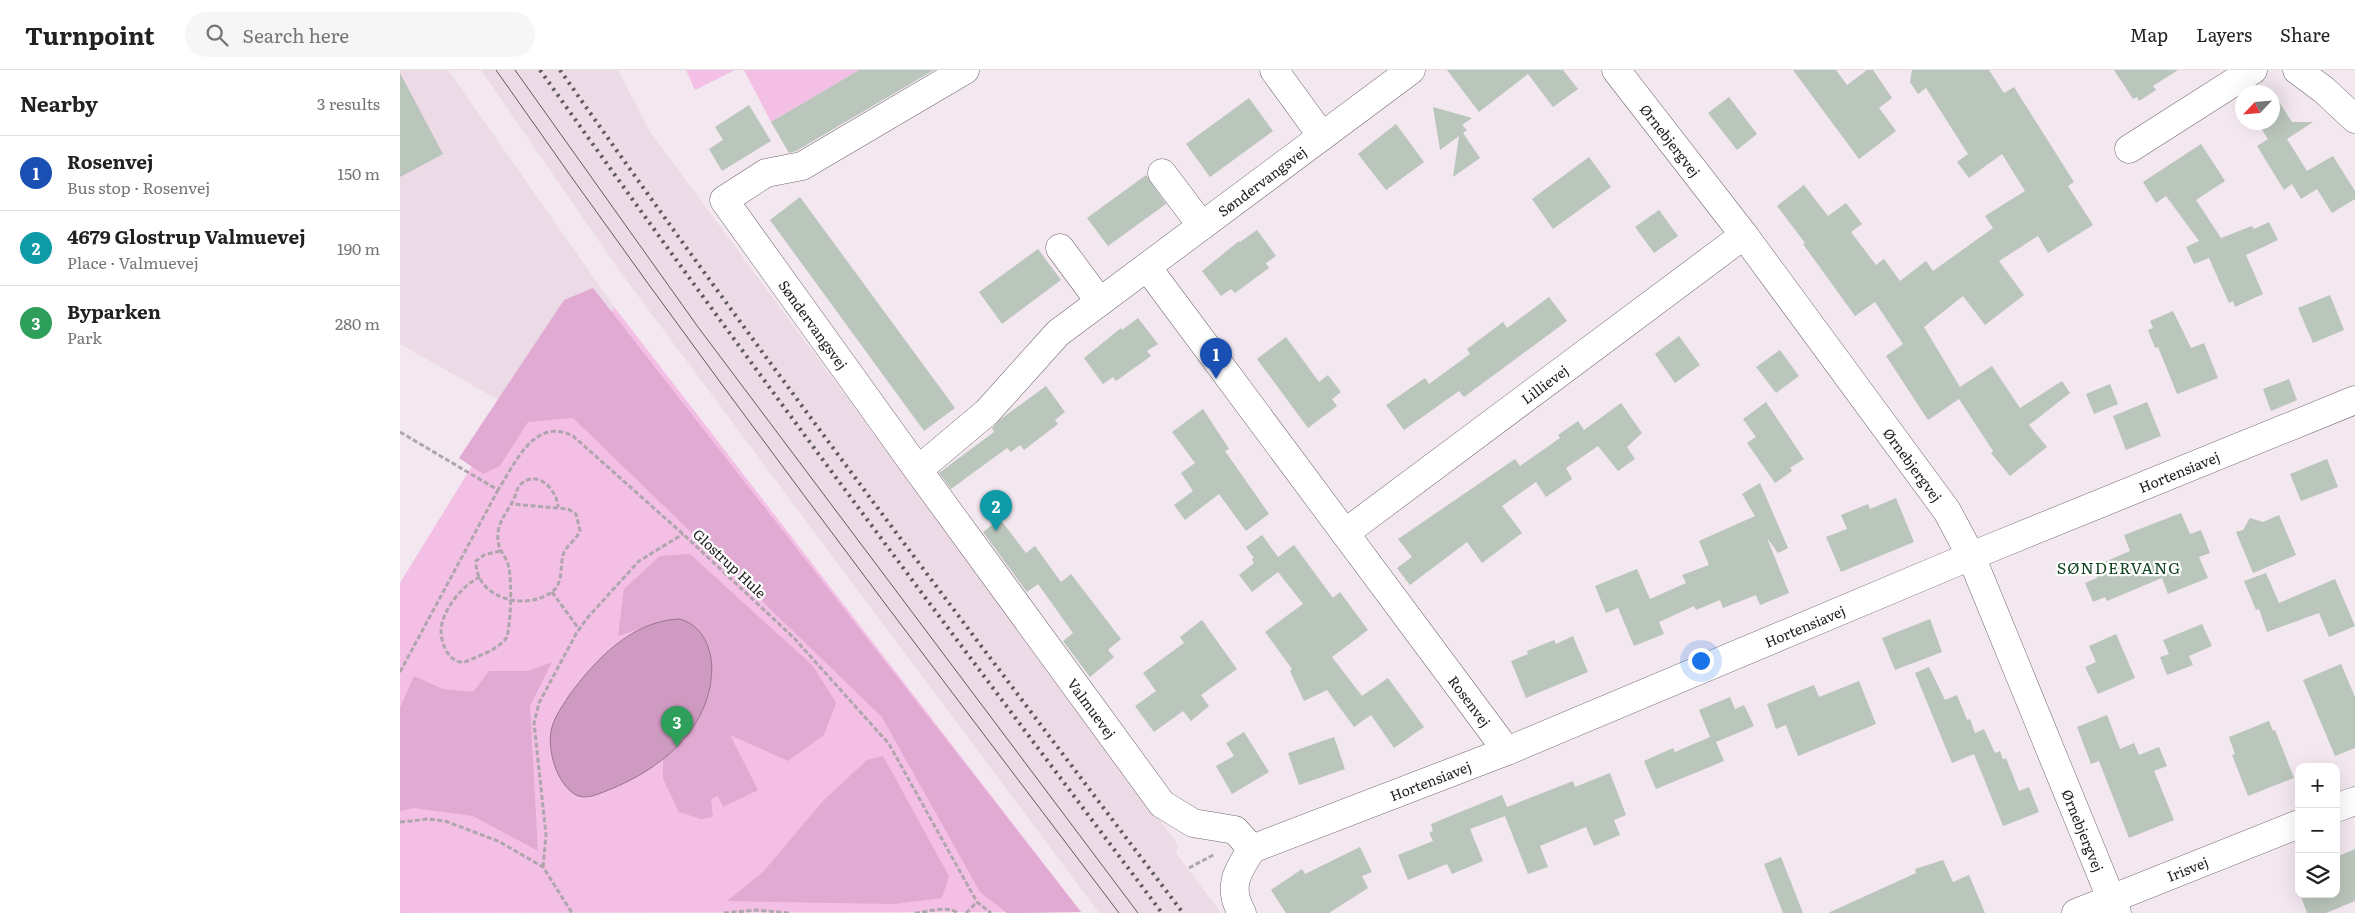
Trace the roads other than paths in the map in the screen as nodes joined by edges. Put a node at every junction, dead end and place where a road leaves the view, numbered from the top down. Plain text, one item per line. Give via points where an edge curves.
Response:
1 (966, 70) edge
2 (1274, 70) edge
3 (1410, 70) edge
4 (1616, 70) edge
5 (2253, 70) edge
6 (2298, 70) edge
7 (2355, 119) edge
8 (1322, 136) junction
9 (2129, 149) dead end
10 (1162, 173) dead end
11 (1202, 226) junction
12 (1744, 235) junction
13 (1060, 248) dead end
14 (1148, 267) junction
15 (1100, 302) junction
16 (2355, 400) edge
17 (918, 470) junction
18 (1345, 533) junction
19 (1971, 556) junction
20 (1507, 751) junction
21 (2355, 801) edge
22 (2340, 807) edge
23 (2295, 826) edge
24 (1252, 849) junction
25 (2114, 906) edge
26 (1242, 913) edge
27 (2076, 913) edge

1 - 17 street, Søndervangsvej via 802,166 766,173 724,200
2 - 8 street
3 - 8 street, Søndervangsvej
4 - 12 street, Ørnebjergvej
5 - 9 street
6 - 7 street
8 - 11 street, Søndervangsvej
10 - 11 street
11 - 14 street, Søndervangsvej
12 - 18 street, Lillievej
12 - 19 street, Ørnebjergvej via 1947,511
13 - 15 street
14 - 15 street, Søndervangsvej
14 - 18 street, Rosenvej
15 - 17 street, Søndervangsvej via 1058,333 987,412
16 - 19 street, Hortensiavej
17 - 24 street, Valmuevej via 1162,804 1193,823 1235,830
18 - 20 street, Rosenvej
19 - 20 street, Hortensiavej
19 - 25 street, Ørnebjergvej
20 - 24 street, Hortensiavej
21 - 22 street
23 - 25 street, Irisvej
24 - 26 street via 1237,870 1234,888
25 - 27 street, Irisvej

